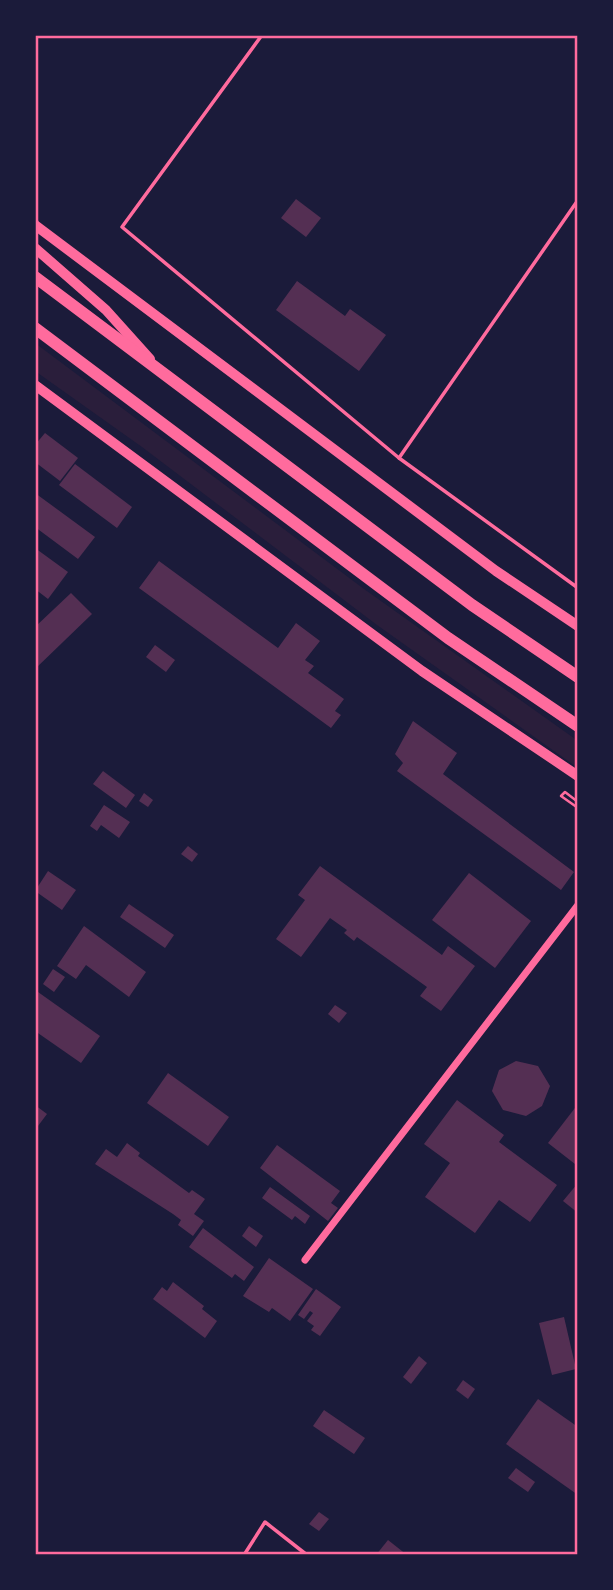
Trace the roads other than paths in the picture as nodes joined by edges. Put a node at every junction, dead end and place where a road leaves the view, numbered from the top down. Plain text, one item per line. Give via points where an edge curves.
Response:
1 (262, 35) edge
2 (578, 200) edge
3 (35, 211) edge
4 (36, 226) edge
5 (35, 248) edge
6 (35, 277) edge
7 (35, 328) edge
8 (166, 377) junction
9 (35, 385) edge
10 (399, 458) junction
11 (578, 588) edge
12 (578, 626) edge
13 (578, 677) edge
14 (578, 726) edge
15 (578, 776) edge
16 (578, 905) edge
17 (305, 1260) dead end
18 (244, 1555) edge
19 (307, 1555) edge

1 - 10 lane via 122,226
2 - 10 lane
3 - 4 lane
4 - 12 main road via 496,571
5 - 8 main road via 106,310
6 - 8 highway
7 - 14 highway via 448,638
8 - 13 highway via 472,605
9 - 15 main road via 422,671
10 - 11 lane
16 - 17 street
18 - 19 lane via 265,1522

